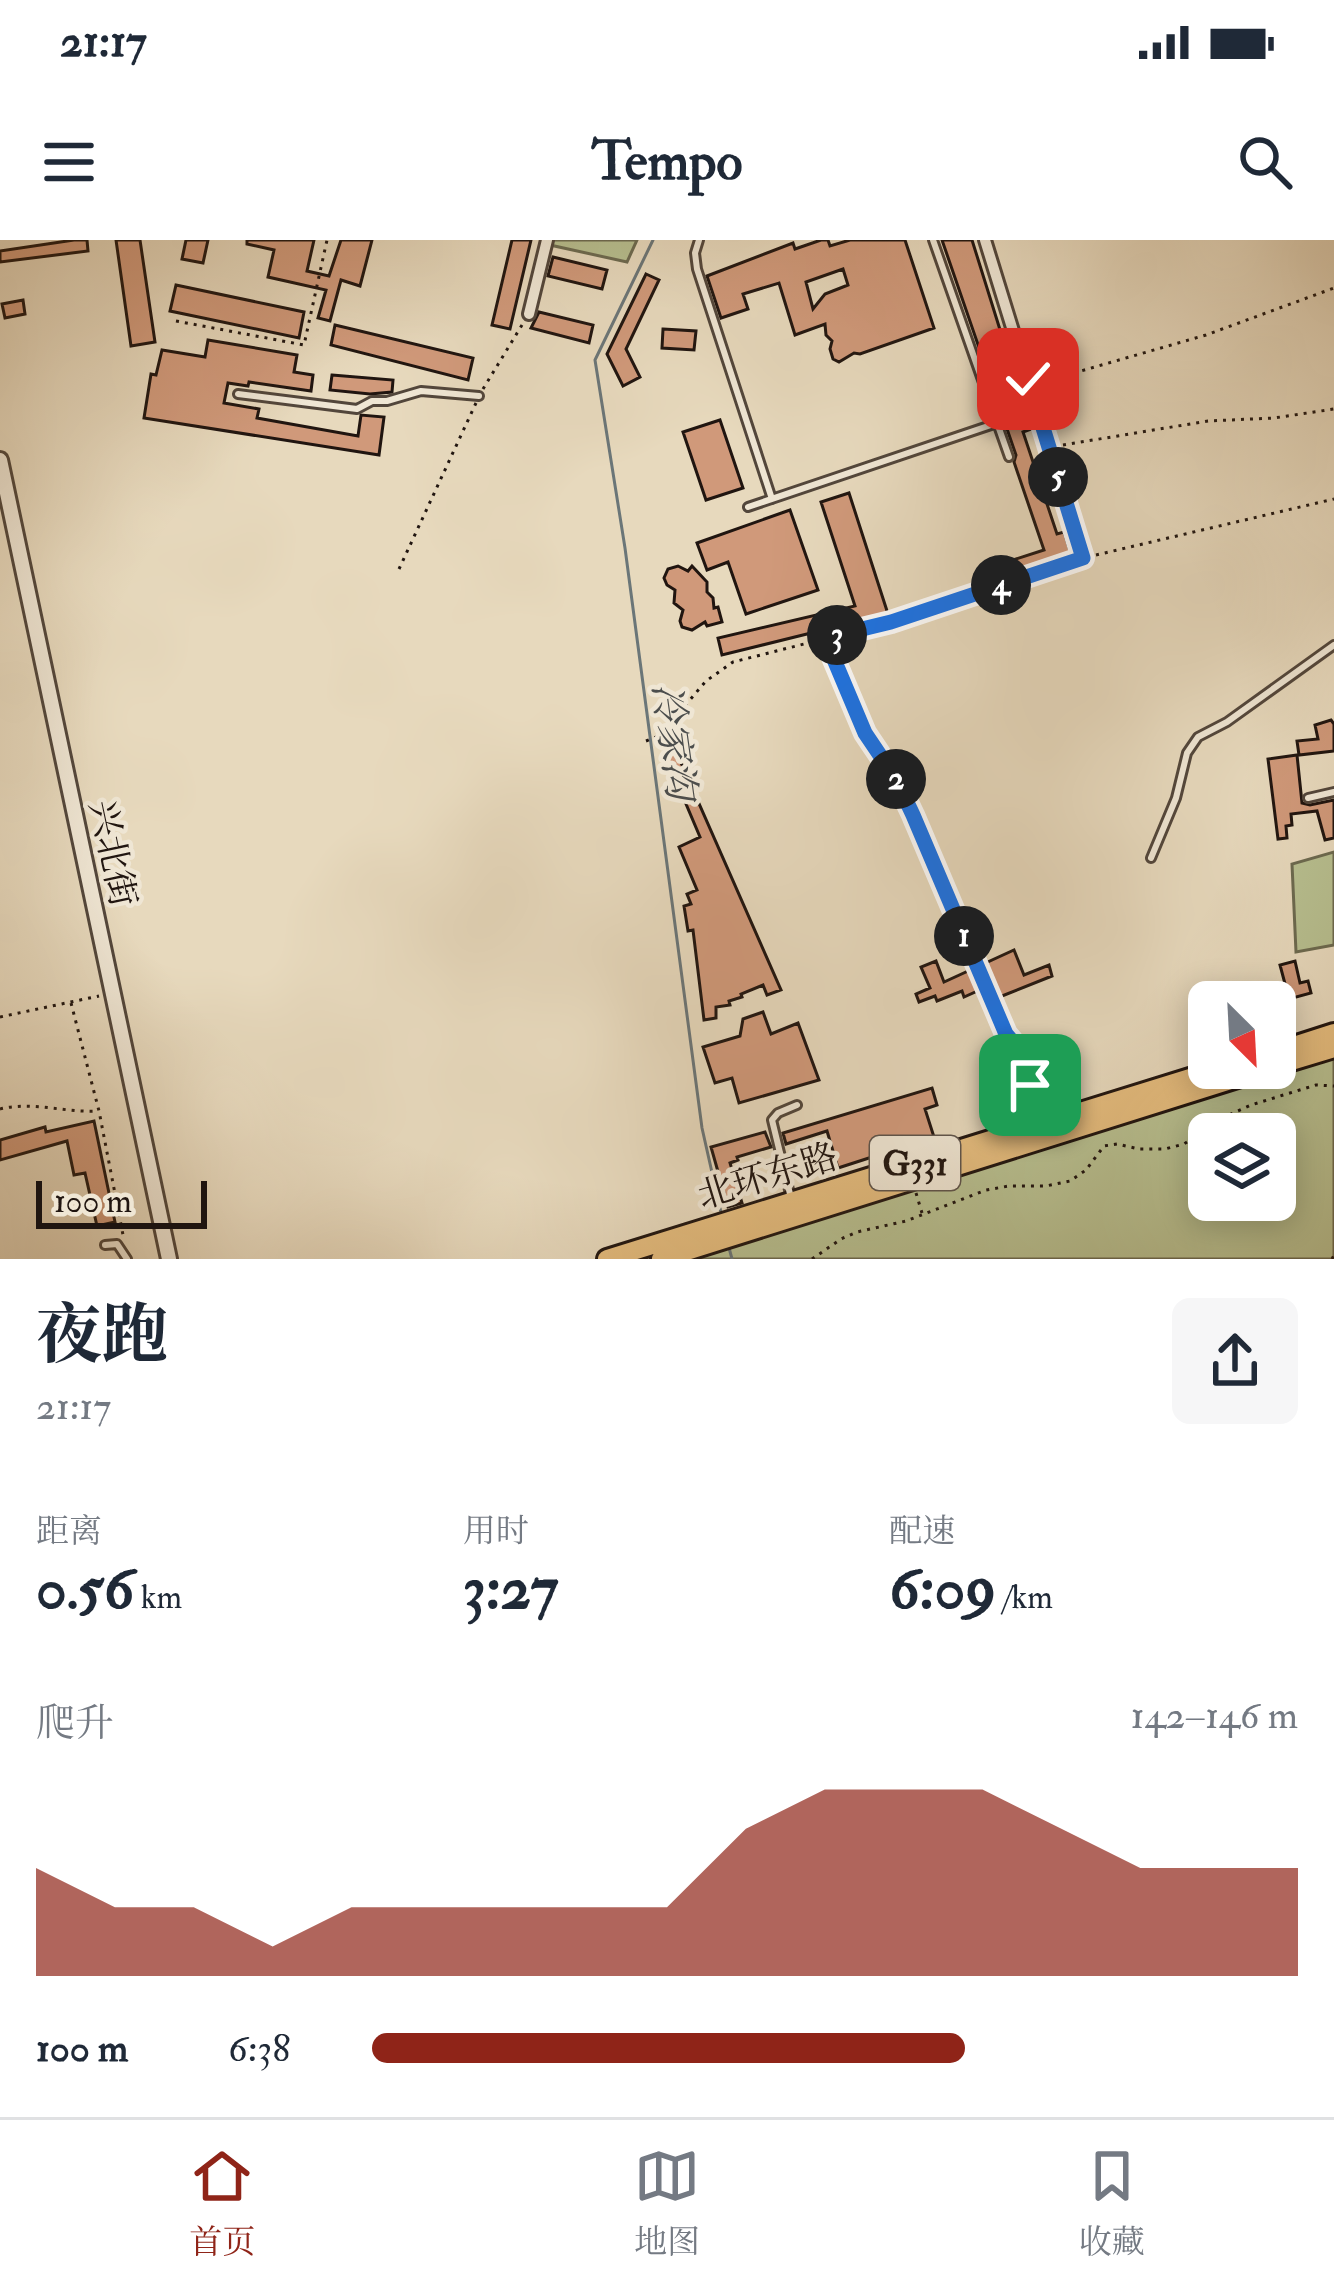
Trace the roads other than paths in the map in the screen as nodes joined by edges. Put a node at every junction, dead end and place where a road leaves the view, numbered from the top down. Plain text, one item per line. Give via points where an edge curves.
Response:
1 (547, 240) edge
2 (699, 240) edge
3 (933, 240) edge
4 (985, 240) edge
5 (529, 314) road end
6 (238, 394) dead end
7 (479, 396) road end
8 (998, 423) junction
9 (1009, 457) dead end
10 (0, 460) edge
11 (772, 499) junction
12 (748, 507) dead end
13 (1083, 558) road end
14 (1334, 645) edge
15 (1334, 792) edge
16 (1309, 798) dead end
17 (1150, 858) dead end
18 (1334, 1033) edge
19 (1296, 1045) edge
20 (1334, 1048) edge
21 (1296, 1060) edge
22 (1188, 1079) edge
23 (1202, 1089) edge
24 (797, 1105) dead end
25 (793, 1201) junction
26 (105, 1245) dead end
27 (127, 1259) edge
28 (169, 1259) edge
29 (607, 1259) edge
30 (661, 1259) edge

1 - 5 street
2 - 11 lane via 697,269
3 - 8 lane
4 - 13 street
6 - 7 lane via 357,409 421,391
8 - 9 lane
8 - 11 lane
10 - 28 street, 兴北街
11 - 12 lane
14 - 17 lane via 1198,737
15 - 16 lane
18 - 19 highway
20 - 21 highway, 北环东路 / G331
22 - 25 highway, 北环东路 / G331
23 - 30 highway, 北环东路 / G331
24 - 25 lane via 772,1120
25 - 29 highway, 北环东路 / G331
26 - 27 lane via 117,1244

